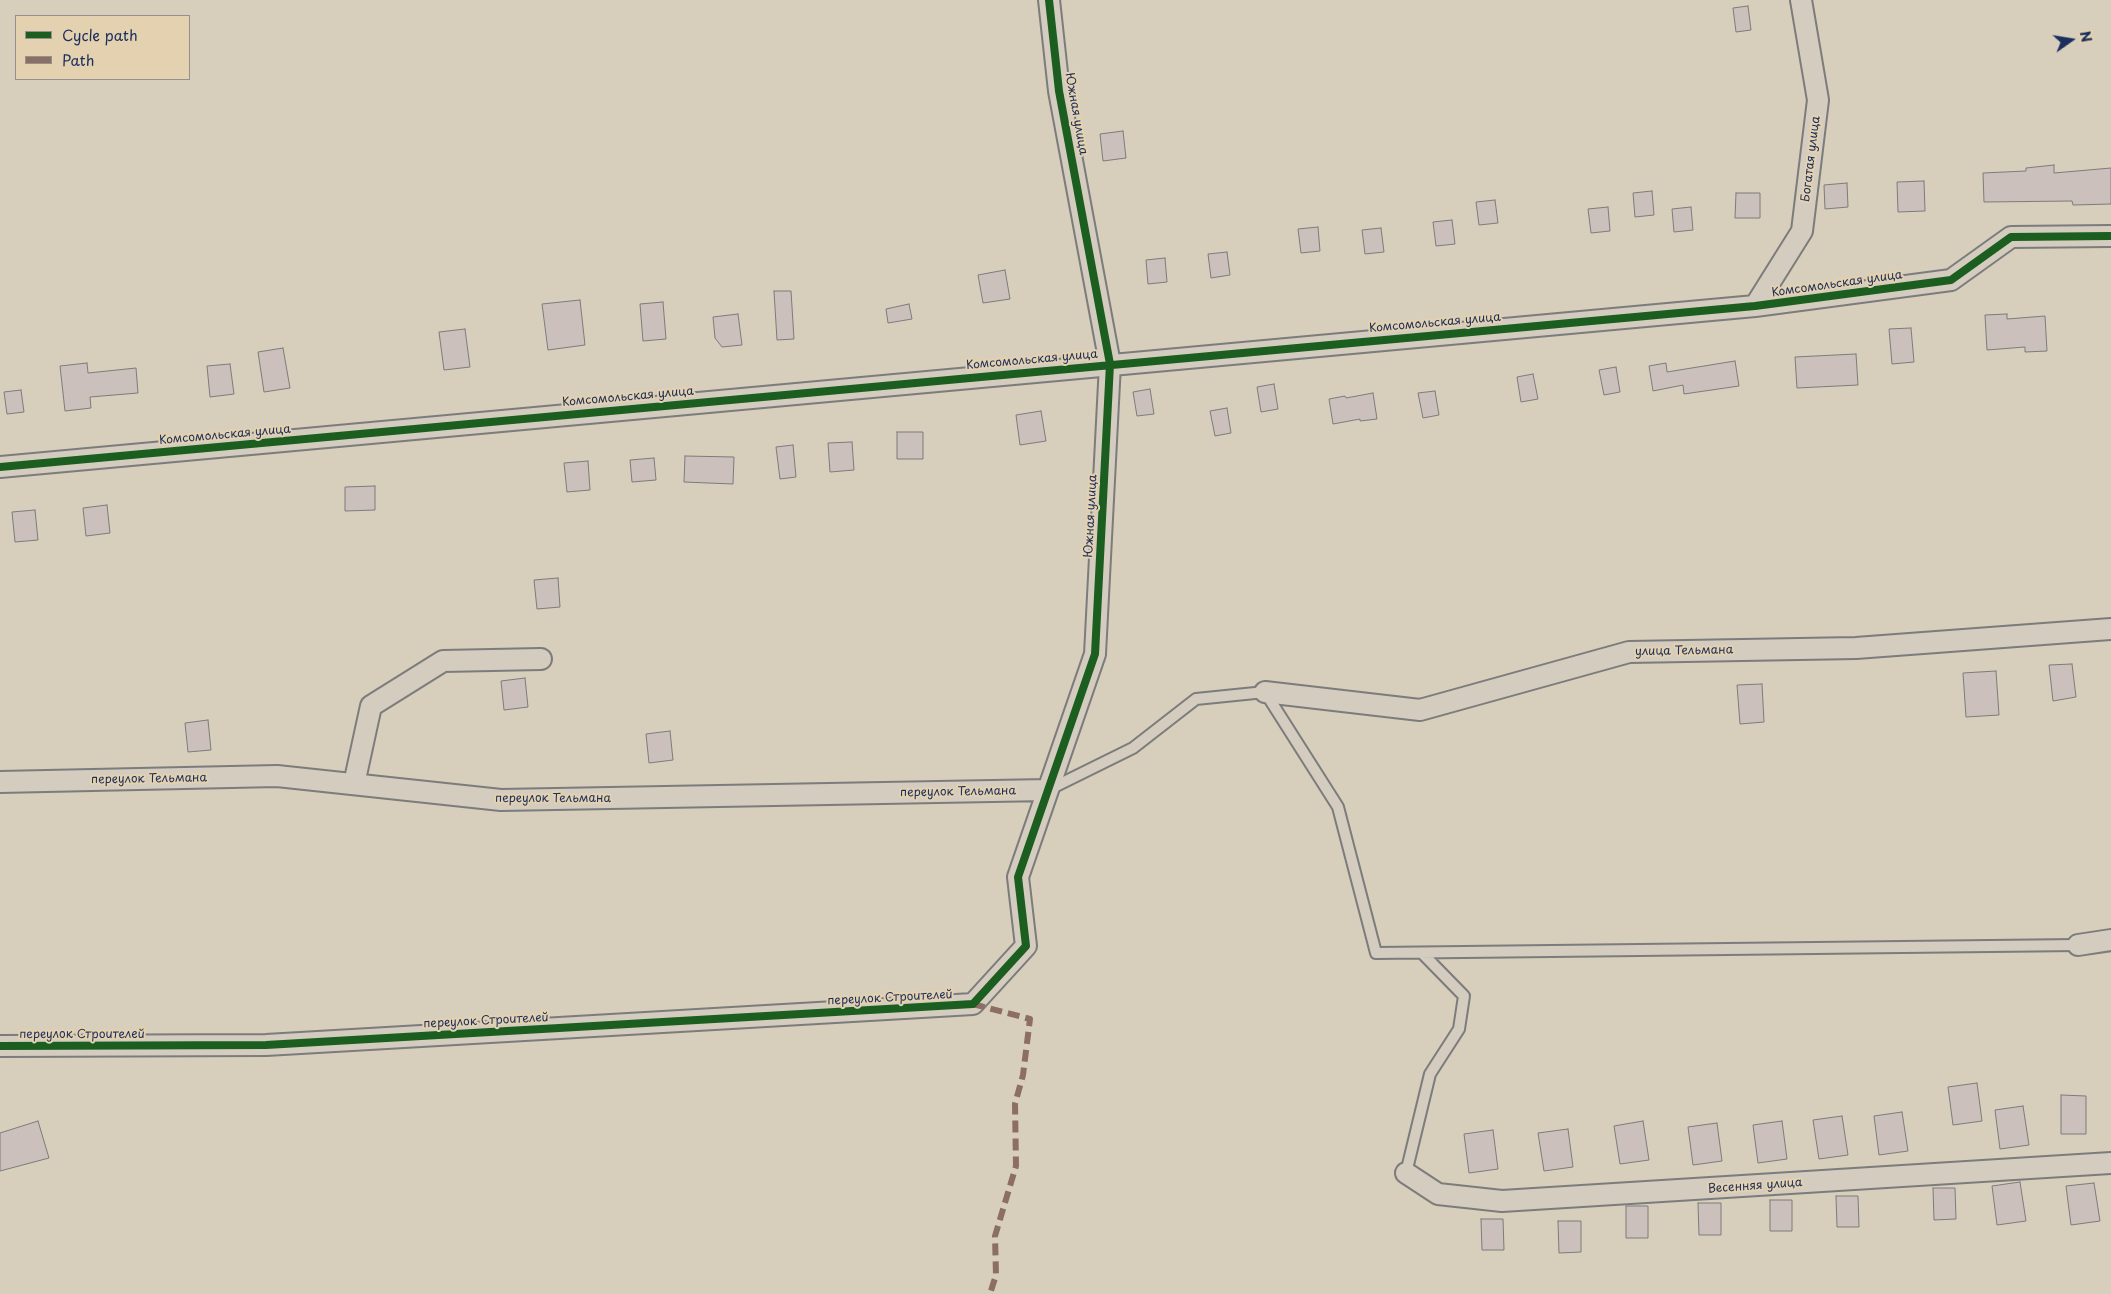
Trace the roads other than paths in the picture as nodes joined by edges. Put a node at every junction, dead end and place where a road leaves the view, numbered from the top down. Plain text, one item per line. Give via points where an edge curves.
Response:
1 (1048, 0) edge
2 (1801, 0) edge
3 (2111, 236) edge
4 (1755, 306) junction
5 (1110, 364) junction
6 (0, 467) edge
7 (2111, 629) edge
8 (541, 660) dead end
9 (1265, 692) junction
10 (0, 782) edge
11 (354, 784) junction
12 (1047, 790) junction
13 (2111, 940) edge
14 (2078, 945) joint
15 (1423, 954) junction
16 (973, 1004) joint
17 (0, 1046) edge
18 (2111, 1163) edge
19 (1406, 1174) joint

1 - 5 street, Южная улица via 1059,91
2 - 4 street, Богатая улица via 1818,100 1802,231
3 - 4 street, Комсомольская улица via 2011,237 1951,280
4 - 5 street, Комсомольская улица
5 - 6 street, Комсомольская улица
5 - 12 street, Южная улица via 1096,654
7 - 9 street, улица Тельмана via 1856,648 1629,652 1420,710
8 - 11 street via 443,661 371,706
9 - 12 lane via 1196,699 1133,748
9 - 15 lane via 1338,807 1376,953
10 - 11 street, переулок Тельмана via 277,776
11 - 12 street, переулок Тельмана via 502,800
12 - 16 street, Южная улица via 1018,877 1026,946
13 - 14 street
14 - 15 lane
15 - 19 lane via 1464,996 1459,1029 1430,1074
16 - 17 street, переулок Строителей via 266,1045
18 - 19 street, Весенняя улица via 1502,1202 1438,1194

